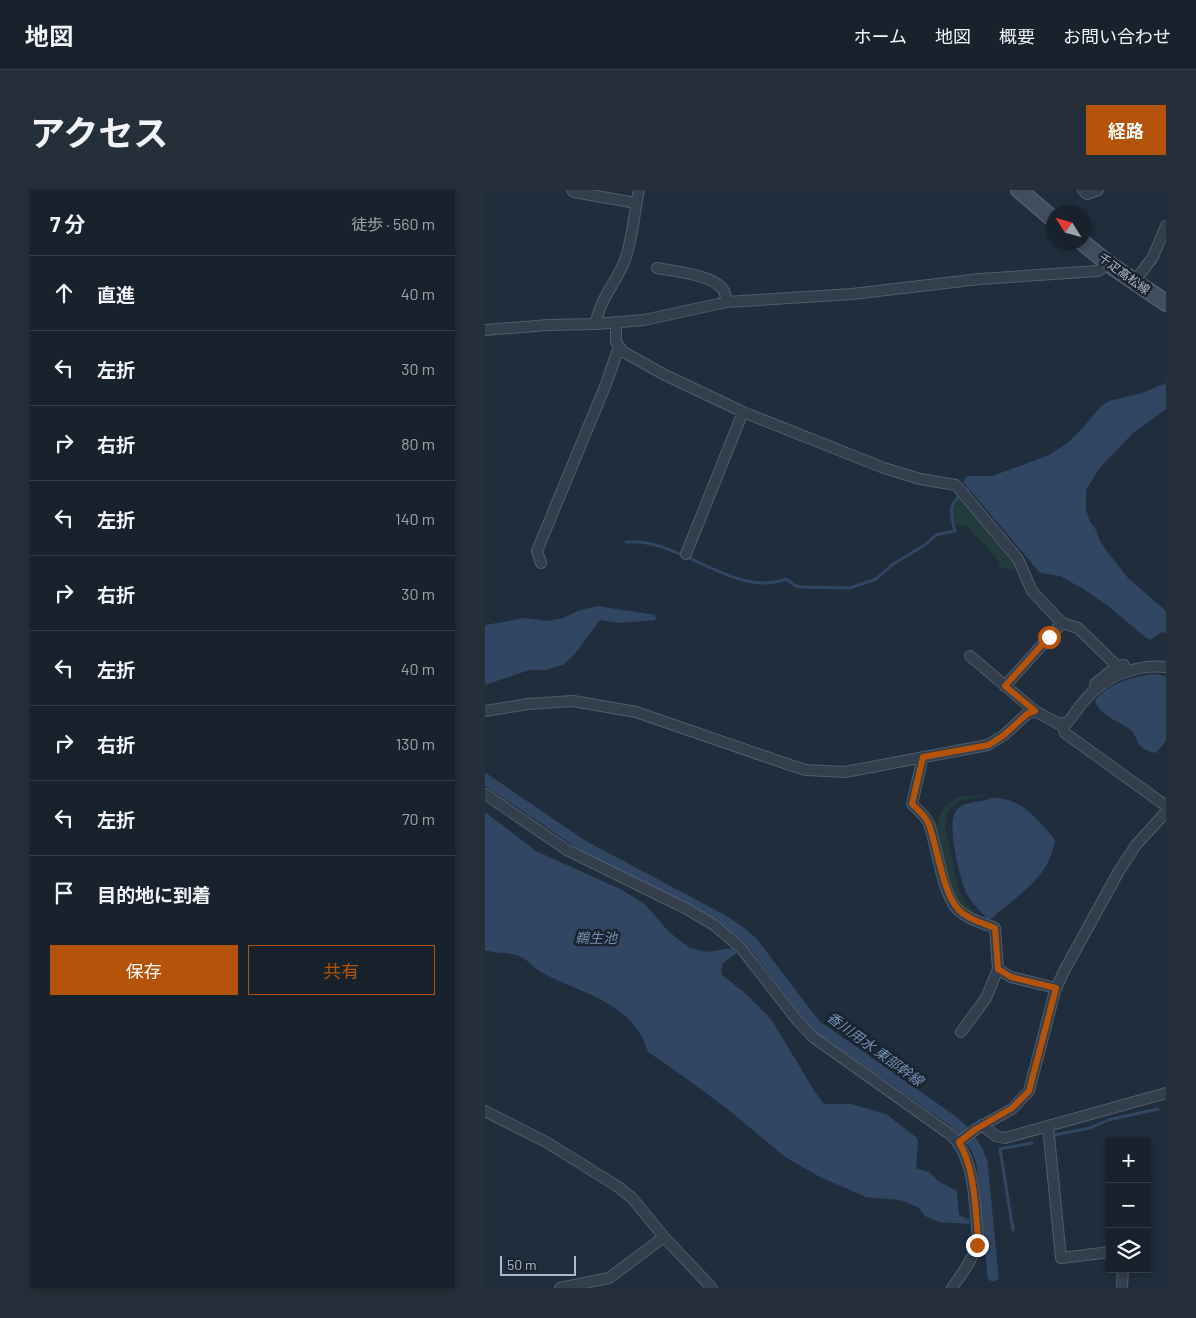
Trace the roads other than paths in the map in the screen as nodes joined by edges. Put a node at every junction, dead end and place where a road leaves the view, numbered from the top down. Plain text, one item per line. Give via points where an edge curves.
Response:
1 (572, 190) edge
2 (639, 190) edge
3 (1019, 190) edge
4 (1083, 190) edge
5 (1098, 190) edge
6 (636, 203) junction
7 (1046, 213) edge
8 (1166, 226) edge
9 (1091, 249) edge
10 (1109, 264) junction
11 (657, 268) dead end
12 (1134, 282) junction
13 (727, 302) junction
14 (1166, 303) edge
15 (616, 322) junction
16 (596, 324) junction
17 (485, 330) edge
18 (619, 347) junction
19 (743, 412) junction
20 (686, 554) dead end
21 (541, 563) dead end
22 (1062, 623) junction
23 (970, 656) dead end
24 (1155, 665) junction
25 (1117, 666) junction
26 (1166, 667) edge
27 (1005, 686) junction
28 (1087, 698) junction
29 (485, 711) edge
30 (1035, 711) junction
31 (1062, 723) junction
32 (923, 757) junction
33 (485, 794) edge
34 (1166, 806) edge
35 (1166, 812) edge
36 (998, 969) junction
37 (1056, 988) junction
38 (961, 1032) dead end
39 (1166, 1093) edge
40 (485, 1111) edge
41 (982, 1125) junction
42 (1049, 1126) junction
43 (959, 1142) junction
44 (664, 1237) junction
45 (1106, 1252) edge
46 (1123, 1273) edge
47 (560, 1288) edge
48 (711, 1288) edge
49 (952, 1288) edge
50 (1122, 1288) edge

1 - 6 street
2 - 6 street
3 - 7 main road
4 - 5 street via 1087,194
6 - 16 street via 625,261 597,311
8 - 12 street via 1153,257
9 - 10 main road, 千疋高松線
10 - 12 main road, 千疋高松線
10 - 13 street via 1098,271
11 - 13 street via 715,282 723,290
12 - 14 main road, 千疋高松線
13 - 15 street via 644,320
15 - 16 street
15 - 18 street
16 - 17 street via 548,324
18 - 19 street via 663,374
18 - 21 street via 537,552
19 - 20 street
19 - 22 street via 884,468 956,485 1018,559 1032,591
22 - 25 street via 1079,628
22 - 27 street
23 - 27 street
24 - 25 street
24 - 26 street
24 - 28 street via 1125,672 1095,689
25 - 28 street via 1094,685
27 - 30 street
28 - 31 street via 1068,722
29 - 32 street via 573,701 636,712 807,770 845,772
30 - 31 street
30 - 32 street via 989,745
31 - 34 street via 1065,732
32 - 36 street via 912,804 929,822 951,900 958,910 995,928
33 - 43 street via 567,850 714,925 741,948 813,1037
35 - 37 street via 1136,845 1119,871
36 - 37 street via 1011,977
36 - 38 street via 986,998
37 - 41 street via 1029,1091 1012,1108
39 - 42 street
40 - 44 street via 546,1142 617,1186 632,1198
41 - 42 street via 996,1136 1005,1138
41 - 43 street
42 - 45 street via 1061,1258
43 - 49 street via 970,1166 978,1237 972,1258
44 - 47 street via 609,1278
44 - 48 street
46 - 50 street

